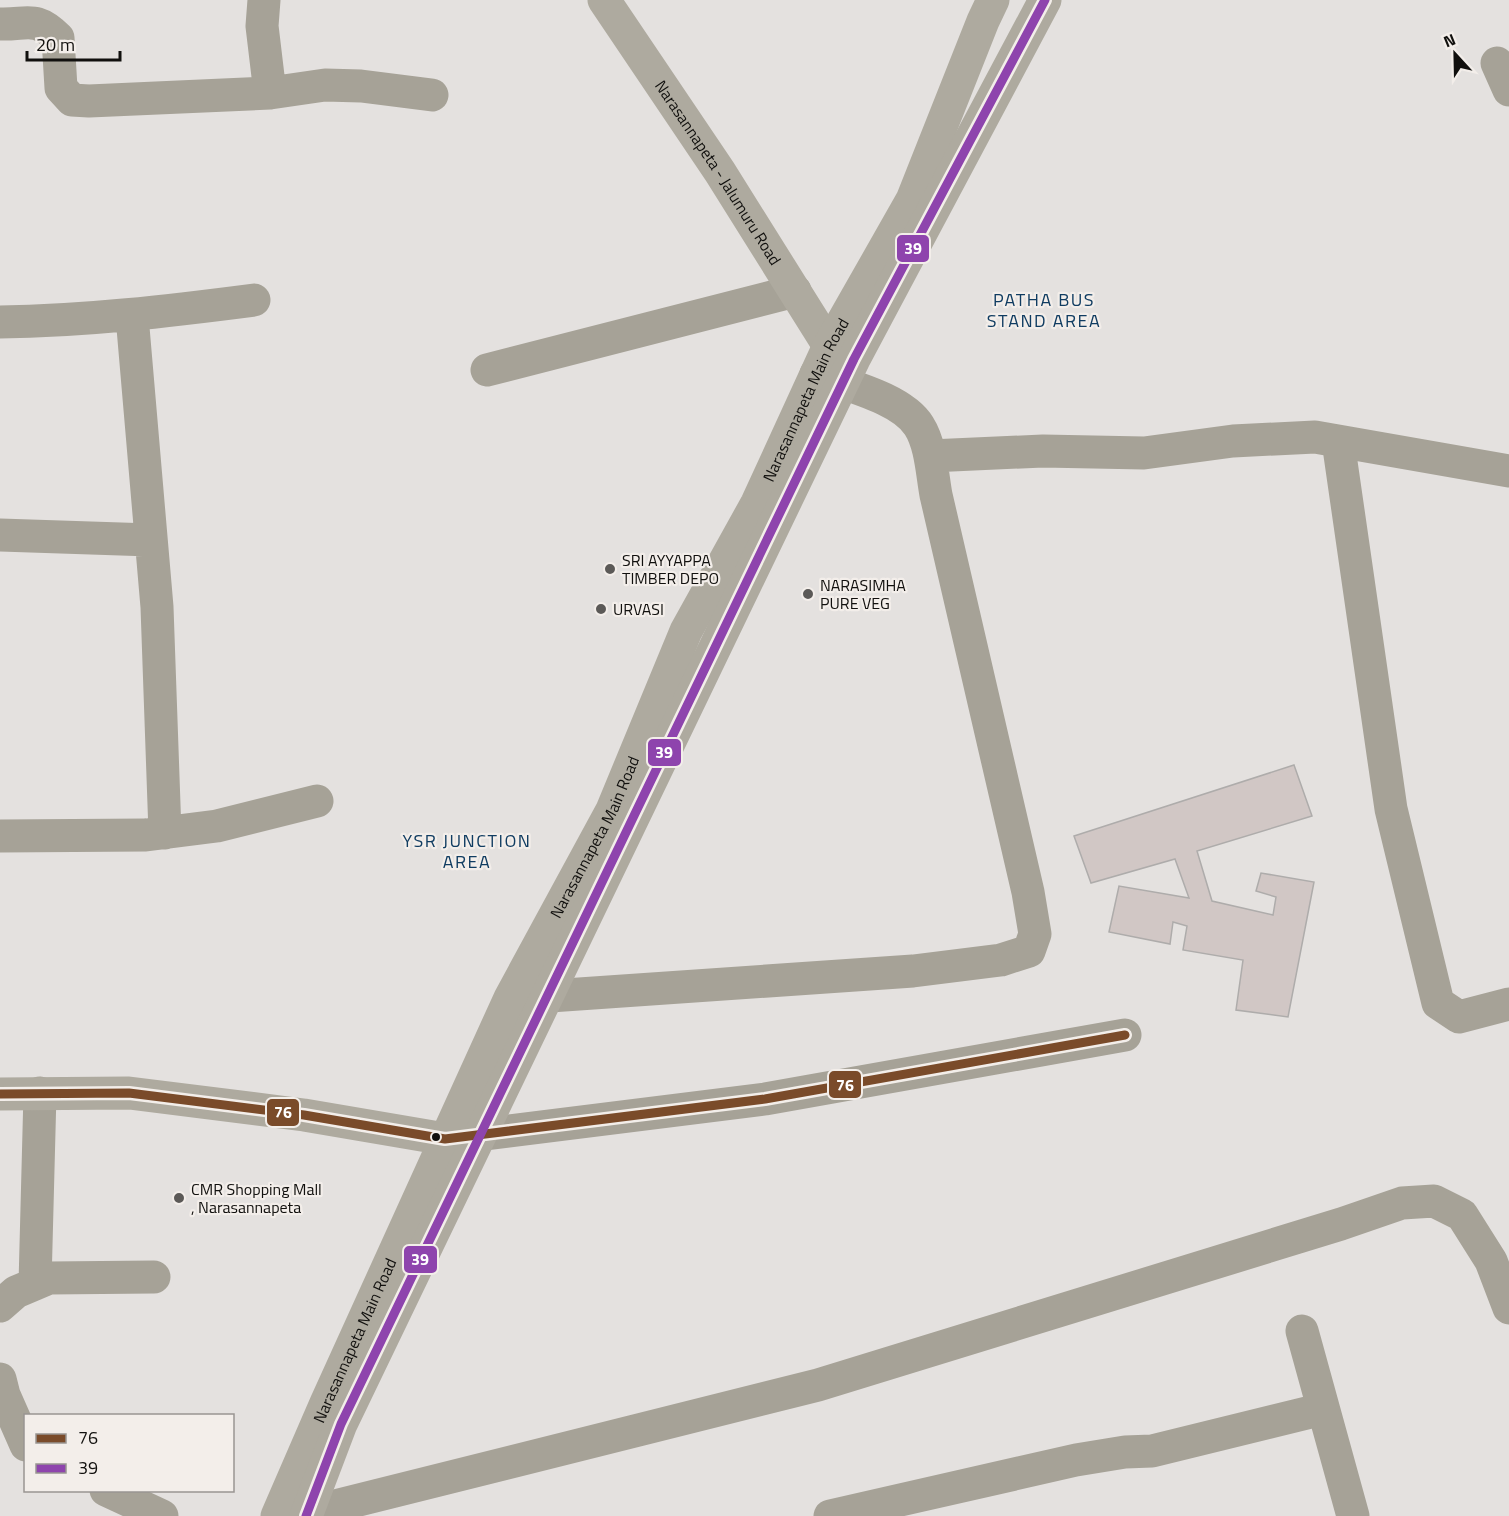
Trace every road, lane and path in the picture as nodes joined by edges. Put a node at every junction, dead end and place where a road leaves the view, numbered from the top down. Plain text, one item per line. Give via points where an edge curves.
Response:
1 (264, 0) edge
2 (604, 0) edge
3 (993, 0) edge
4 (1045, 0) edge
5 (0, 24) edge
6 (270, 93) junction
7 (432, 95) dead end
8 (795, 291) junction
9 (254, 300) dead end
10 (132, 316) junction
11 (0, 322) edge
12 (829, 368) junction
13 (487, 370) dead end
14 (1338, 441) junction
15 (930, 456) junction
16 (1509, 471) edge
17 (0, 535) edge
18 (151, 540) junction
19 (317, 801) dead end
20 (165, 833) junction
21 (0, 836) edge
22 (548, 996) junction
23 (510, 998) junction
24 (1509, 1004) edge
25 (1125, 1035) dead end
26 (40, 1093) junction
27 (0, 1094) edge
28 (481, 1135) junction
29 (445, 1139) junction
30 (154, 1276) dead end
31 (35, 1284) junction
32 (0, 1306) edge
33 (1509, 1308) edge
34 (1302, 1331) dead end
35 (0, 1379) edge
36 (1323, 1409) junction
37 (24, 1441) edge
38 (108, 1492) edge
39 (296, 1515) edge
40 (162, 1516) edge
41 (830, 1516) edge
42 (1353, 1516) edge

1 - 6 street via 262,26
2 - 8 main road, Narasannapeta - Jalumuru Road
3 - 12 main road, Narasannapeta Main Road via 912,200
4 - 12 main road, Narasannapeta Main Road
5 - 6 street via 32,22 46,26 58,38 61,88 72,100
6 - 7 street via 326,85
8 - 12 main road, Narasannapeta - Jalumuru Road
8 - 13 street
9 - 10 street
10 - 11 street
10 - 18 street
12 - 15 street via 894,403 919,425
12 - 22 main road, Narasannapeta Main Road
12 - 23 main road, Narasannapeta Main Road via 686,630 612,810
14 - 15 street via 1316,437 1233,441 1144,453 1043,451
14 - 16 street
14 - 24 street via 1391,809 1438,1003 1459,1017
15 - 22 street via 1028,892 1035,934 1029,951 1001,960 913,971
17 - 18 street
18 - 20 street
19 - 20 street via 217,826
20 - 21 street
22 - 23 street
22 - 28 main road, Narasannapeta Main Road
23 - 29 main road, Narasannapeta Main Road
25 - 28 street via 765,1099
26 - 27 main road
26 - 29 main road via 129,1093 304,1115
26 - 31 street
28 - 29 street
28 - 39 main road, Narasannapeta Main Road
29 - 39 main road, Narasannapeta Main Road via 326,1403
30 - 31 street via 49,1278
31 - 32 street
33 - 39 street via 1491,1261 1462,1215 1434,1201 1402,1203 818,1385
34 - 36 street
35 - 37 street via 3,1395
36 - 41 street via 1152,1451 1076,1460
36 - 42 street
38 - 40 street

